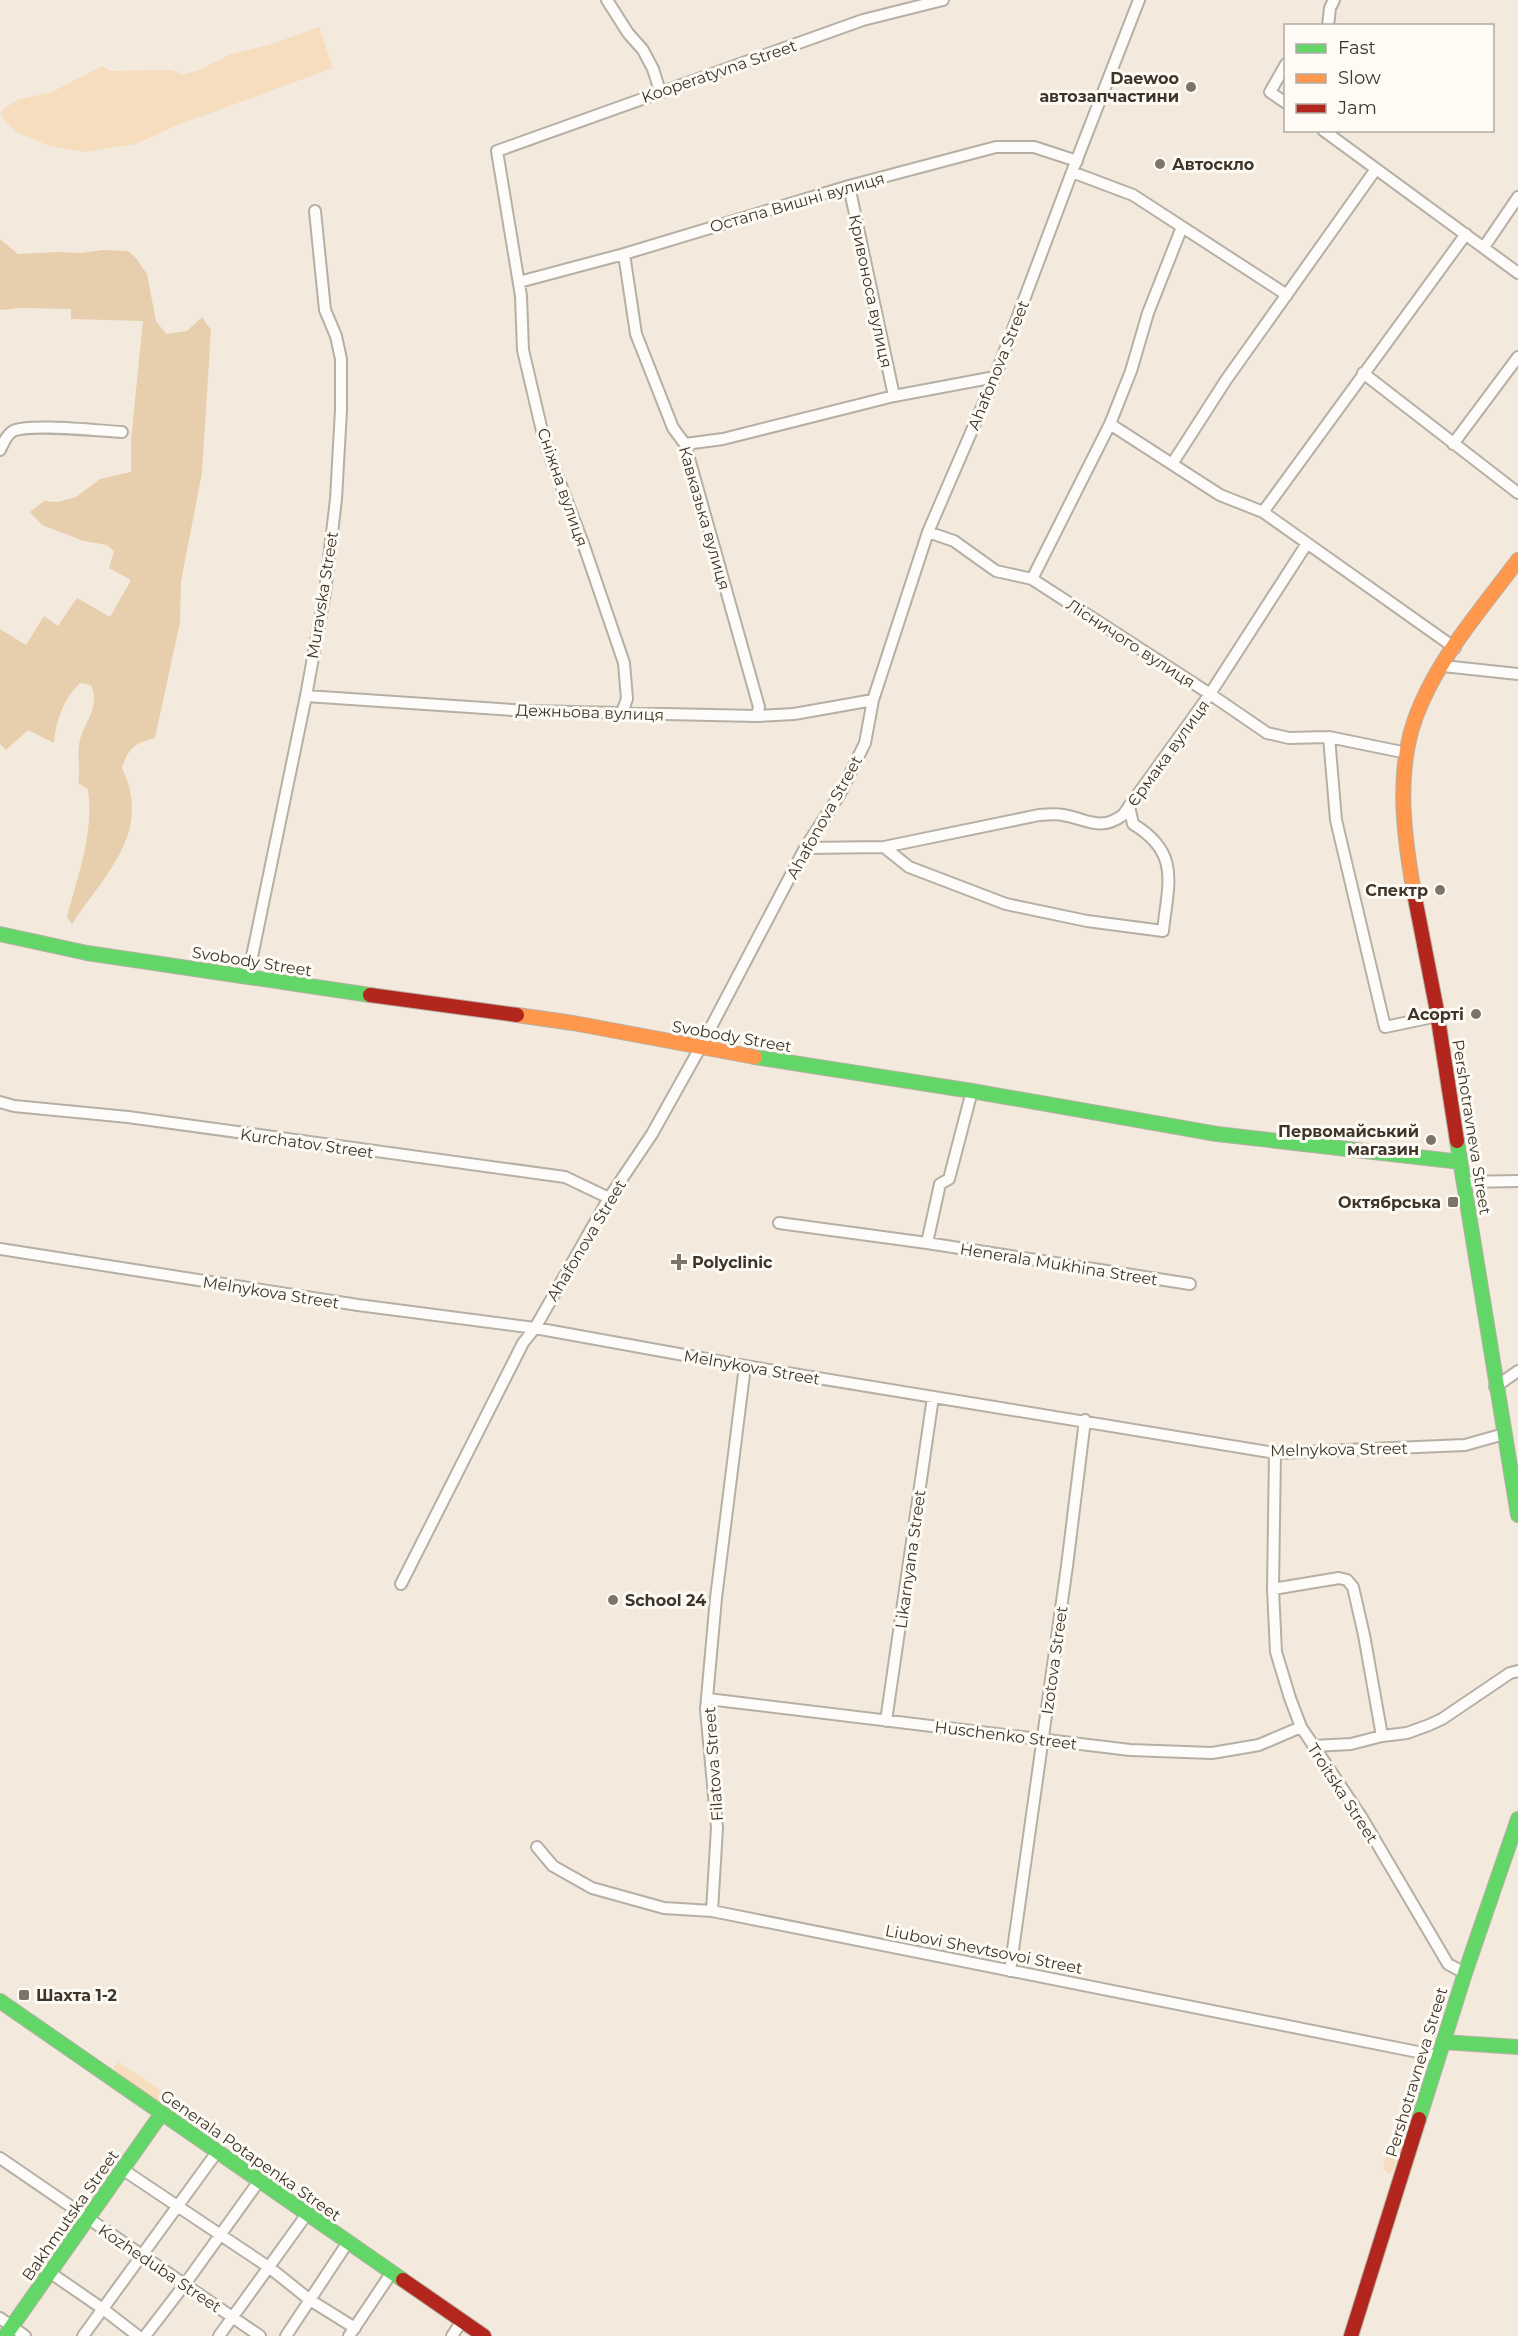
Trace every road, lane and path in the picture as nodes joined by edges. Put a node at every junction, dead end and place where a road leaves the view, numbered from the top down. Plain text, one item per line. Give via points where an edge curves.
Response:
1 (607, 0) edge
2 (943, 0) edge
3 (1139, 0) edge
4 (1334, 0) edge
5 (1328, 24) edge
6 (1284, 68) edge
7 (660, 91) junction
8 (1284, 102) edge
9 (1326, 132) edge
10 (497, 151) joint
11 (1077, 160) junction
12 (1376, 169) junction
13 (1072, 172) junction
14 (849, 186) junction
15 (1518, 197) edge
16 (315, 211) dead end
17 (1182, 227) junction
18 (1466, 234) junction
19 (1484, 248) junction
20 (624, 254) junction
21 (1518, 273) edge
22 (519, 282) junction
23 (1287, 295) junction
24 (1518, 357) edge
25 (1363, 373) junction
26 (995, 377) junction
27 (894, 396) junction
28 (1110, 424) junction
29 (122, 432) dead end
30 (685, 444) junction
31 (1453, 444) junction
32 (0, 450) edge
33 (1172, 464) junction
34 (1518, 493) edge
35 (1263, 513) junction
36 (928, 532) junction
37 (1306, 545) junction
38 (1518, 560) edge
39 (1032, 579) junction
40 (1455, 648) junction
41 (1443, 666) junction
42 (1518, 674) edge
43 (1210, 694) junction
44 (306, 696) junction
45 (873, 700) junction
46 (622, 712) junction
47 (757, 716) junction
48 (1329, 737) junction
49 (1407, 753) junction
50 (1129, 806) junction
51 (884, 847) junction
52 (805, 848) junction
53 (0, 934) edge
54 (248, 976) junction
55 (1438, 1016) junction
56 (700, 1048) junction
57 (972, 1091) junction
58 (0, 1102) edge
59 (1461, 1162) junction
60 (1518, 1181) edge
61 (1464, 1182) junction
62 (609, 1198) junction
63 (779, 1223) dead end
64 (927, 1243) junction
65 (0, 1249) edge
66 (1190, 1284) dead end
67 (535, 1328) junction
68 (745, 1366) junction
69 (1518, 1371) edge
70 (1495, 1387) junction
71 (933, 1397) junction
72 (1085, 1420) junction
73 (1503, 1434) junction
74 (1275, 1453) junction
75 (1518, 1515) edge
76 (401, 1584) dead end
77 (1273, 1589) junction
78 (1518, 1671) edge
79 (708, 1700) junction
80 (886, 1721) junction
81 (1301, 1727) junction
82 (1382, 1736) junction
83 (1043, 1739) junction
84 (1314, 1746) junction
85 (1518, 1819) edge
86 (537, 1847) dead end
87 (712, 1911) junction
88 (1010, 1971) junction
89 (1465, 1973) junction
90 (0, 2001) edge
91 (1443, 2042) junction
92 (1518, 2047) edge
93 (1438, 2056) junction
94 (162, 2113) junction
95 (217, 2151) junction
96 (0, 2158) edge
97 (122, 2169) junction
98 (259, 2181) junction
99 (178, 2208) junction
100 (307, 2214) junction
101 (88, 2219) junction
102 (220, 2235) junction
103 (348, 2242) junction
104 (141, 2256) junction
105 (270, 2268) junction
106 (46, 2270) junction
107 (392, 2272) junction
108 (185, 2284) junction
109 (310, 2300) junction
110 (104, 2309) junction
111 (0, 2318) edge
112 (234, 2318) junction
113 (462, 2321) junction
114 (9, 2331) edge
115 (352, 2332) edge
116 (26, 2336) edge
117 (83, 2336) edge
118 (138, 2336) edge
119 (144, 2336) edge
120 (219, 2336) edge
121 (260, 2336) edge
122 (286, 2336) edge
123 (452, 2336) edge
124 (484, 2336) edge
125 (1351, 2336) edge

1 - 7 street via 643,50
2 - 7 street, Kooperatyvna Street via 862,20
3 - 11 street, Ahafonova Street
4 - 5 street
6 - 8 street via 1270,92
7 - 10 street, Kooperatyvna Street
9 - 12 street
10 - 22 street, Сніжна вулиця
11 - 13 street, Ahafonova Street
11 - 14 street, Остапа Вишні вулиця via 1034,147 996,147
12 - 18 street
12 - 23 street
13 - 17 street via 1133,195
13 - 26 street, Ahafonova Street
14 - 20 street, Остапа Вишні вулиця
14 - 27 street, Кривоноса вулиця
15 - 19 street
16 - 44 street, Muravska Street via 325,310 340,359 341,398 336,499 325,592
17 - 23 street
17 - 28 street
18 - 19 street
18 - 25 street
19 - 21 street
20 - 22 street, Остапа Вишні вулиця
20 - 30 street, Кавказька вулиця via 636,334 669,420
22 - 46 street, Сніжна вулиця via 523,350 542,431 624,663 627,699
23 - 33 street
24 - 31 street
25 - 31 street
25 - 35 street
26 - 27 street
26 - 36 street, Ahafonova Street
27 - 30 street via 723,439
28 - 33 street
28 - 39 street
29 - 32 street via 29,428 12,432
30 - 47 street, Кавказька вулиця via 759,707
31 - 34 street
33 - 35 street via 1220,495
35 - 37 street
36 - 39 street, Лісничого вулиця via 954,541 996,571
36 - 45 street, Ahafonova Street
37 - 40 street
37 - 43 street, Єрмака вулиця
38 - 40 main road, Pershotravneva Street
39 - 43 street, Лісничого вулиця
40 - 41 main road, Pershotravneva Street
41 - 42 street
41 - 49 main road, Pershotravneva Street via 1413,723
43 - 48 street, Лісничого вулиця via 1267,733 1289,738
43 - 50 street, Єрмака вулиця
44 - 46 street, Дежньова вулиця via 528,711
44 - 54 street, Muravska Street
45 - 47 street, Дежньова вулиця via 794,714
45 - 52 street, Ahafonova Street via 865,743 840,794
46 - 47 street, Дежньова вулиця
48 - 49 street, Лісничого вулиця
48 - 55 street via 1336,820 1385,1027
49 - 55 main road, Pershotravneva Street via 1405,840
50 - 51 street, Єрмака вулиця via 1114,821 1104,824 1061,814 1039,815
50 - 51 street via 1133,824 1147,832 1164,851 1167,861 1163,931 1006,904 909,867
51 - 52 street, Єрмака вулиця
52 - 56 street, Ahafonova Street
53 - 54 main road, Svobody Street via 87,953
54 - 56 main road, Svobody Street via 573,1023
55 - 59 main road, Pershotravneva Street
56 - 57 main road, Svobody Street
56 - 62 street, Ahafonova Street via 652,1134
57 - 59 main road, Svobody Street via 1217,1134
57 - 64 street via 949,1179 940,1184
58 - 62 street, Kurchatov Street via 565,1177
59 - 61 main road, Pershotravneva Street
60 - 61 street
61 - 70 main road, Pershotravneva Street
62 - 67 street, Ahafonova Street
63 - 64 street, Henerala Mukhina Street
64 - 66 street, Henerala Mukhina Street
65 - 67 street, Melnykova Street via 324,1300
67 - 68 street, Melnykova Street
67 - 76 street, Ahafonova Street via 523,1343
68 - 71 street, Melnykova Street
68 - 79 street, Filatova Street via 716,1598
69 - 70 street
70 - 73 main road, Pershotravneva Street
71 - 72 street, Melnykova Street
71 - 80 street, Likarnyana Street
72 - 74 street, Melnykova Street
72 - 83 street, Izotova Street
73 - 74 street, Melnykova Street via 1466,1445
73 - 75 main road, Pershotravneva Street
74 - 77 street, Troitska Street
77 - 81 street, Troitska Street via 1276,1652
77 - 82 street via 1339,1578 1353,1587
78 - 82 street via 1429,1725
79 - 80 street, Huschenko Street
79 - 87 street, Filatova Street via 717,1828
80 - 83 street, Huschenko Street
81 - 83 street, Huschenko Street via 1259,1745 1212,1753 1130,1750
81 - 84 street, Troitska Street
82 - 84 street via 1351,1744
83 - 88 street, Izotova Street
84 - 89 street, Troitska Street via 1362,1818 1448,1964
85 - 89 main road, Pershotravneva Street
86 - 87 street, Liubovi Shevtsovoi Street via 553,1866 592,1888 664,1908
87 - 88 street, Liubovi Shevtsovoi Street
88 - 93 street, Liubovi Shevtsovoi Street
89 - 91 main road, Pershotravneva Street
90 - 94 main road, Generala Potapenka Street
91 - 92 main road
91 - 93 main road, Pershotravneva Street
93 - 125 main road, Pershotravneva Street
94 - 95 main road, Generala Potapenka Street
94 - 97 main road, Bakhmutska Street
95 - 98 main road, Generala Potapenka Street
95 - 99 street
96 - 101 street, Kozheduba Street
97 - 99 street
97 - 101 main road, Bakhmutska Street
98 - 100 main road, Generala Potapenka Street
98 - 102 street
99 - 102 street
99 - 104 street
100 - 103 main road, Generala Potapenka Street
100 - 105 street
101 - 104 street, Kozheduba Street
101 - 106 main road, Bakhmutska Street
102 - 105 street
102 - 108 street
103 - 107 main road, Generala Potapenka Street
103 - 109 street
104 - 108 street, Kozheduba Street
104 - 110 street
105 - 109 street
105 - 112 street
106 - 110 street
106 - 114 main road, Bakhmutska Street
107 - 113 main road, Generala Potapenka Street
107 - 115 street
108 - 112 street, Kozheduba Street
108 - 119 street
109 - 115 street
109 - 122 street
110 - 117 street
110 - 118 street
111 - 114 street
112 - 120 street
112 - 121 street, Kozheduba Street
113 - 123 street
113 - 124 main road, Generala Potapenka Street
114 - 116 street

